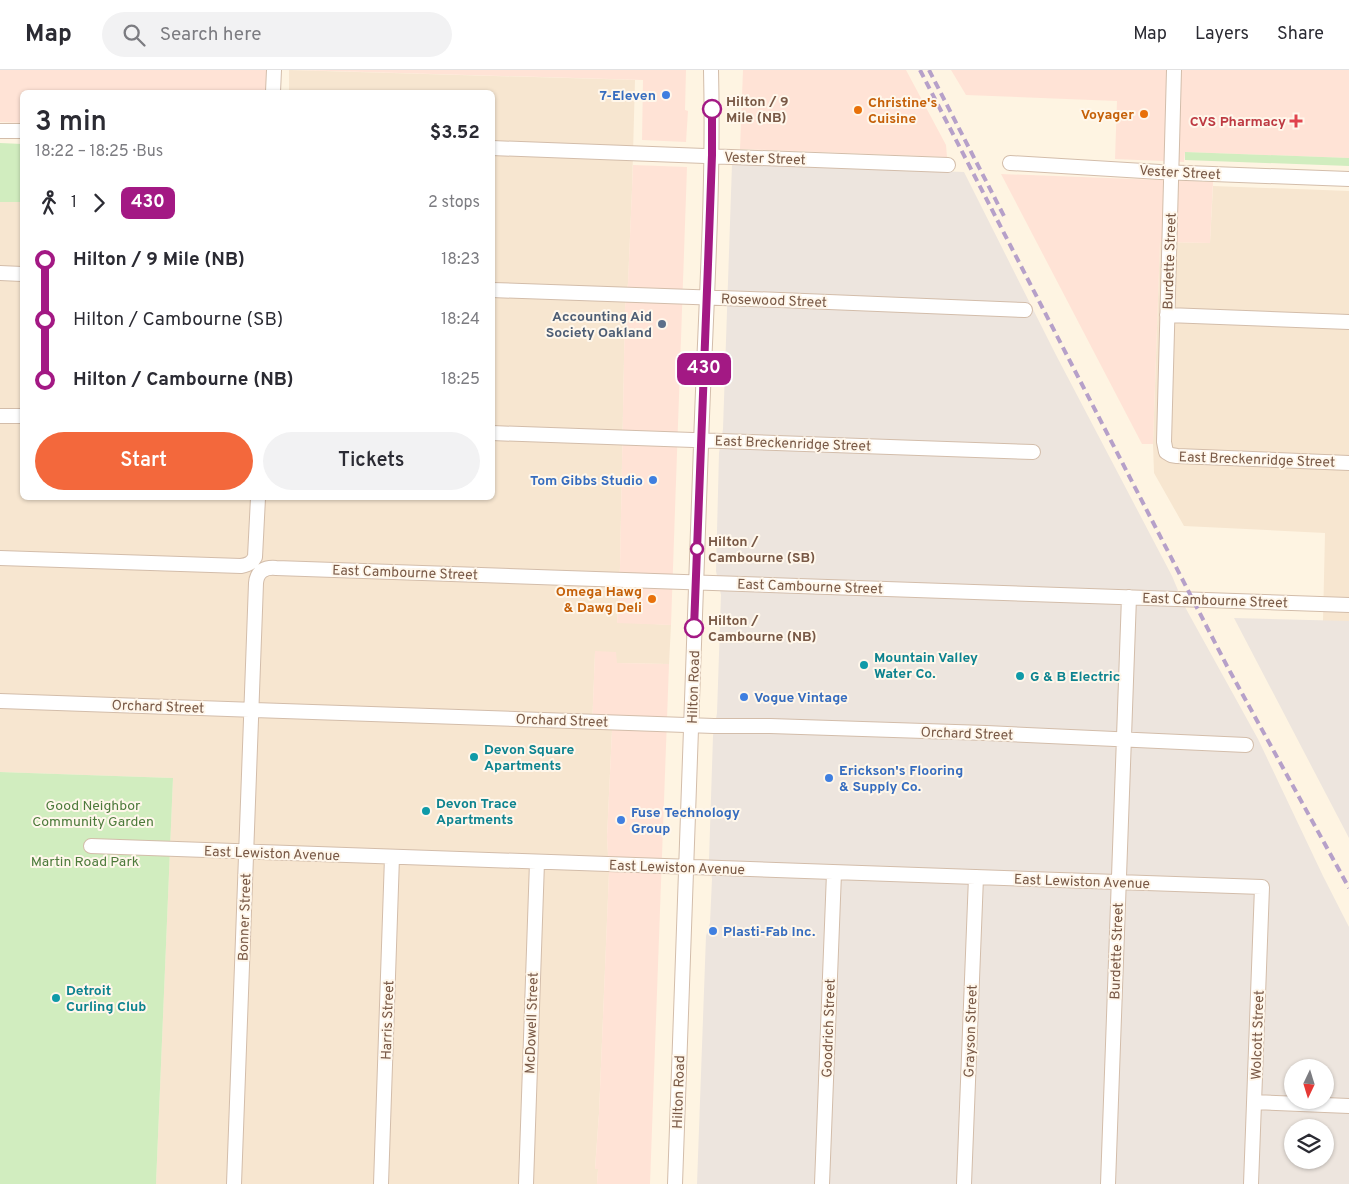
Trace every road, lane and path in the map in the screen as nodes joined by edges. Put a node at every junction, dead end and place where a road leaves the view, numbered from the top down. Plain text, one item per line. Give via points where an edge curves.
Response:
1 (274, 70) edge
2 (711, 70) edge
3 (1174, 70) edge
4 (273, 90) edge
5 (0, 131) edge
6 (20, 131) edge
7 (495, 148) edge
8 (712, 155) junction
9 (1010, 163) dead end
10 (948, 165) dead end
11 (1171, 172) junction
12 (1349, 179) edge
13 (0, 273) edge
14 (20, 274) edge
15 (495, 290) edge
16 (707, 298) junction
17 (1025, 310) dead end
18 (1167, 315) junction
19 (1349, 322) edge
20 (0, 416) edge
21 (20, 416) edge
22 (495, 433) edge
23 (701, 440) junction
24 (1033, 452) dead end
25 (1166, 452) joint
26 (1349, 463) edge
27 (258, 500) edge
28 (0, 558) edge
29 (270, 567) joint
30 (696, 582) junction
31 (1129, 597) junction
32 (1349, 605) edge
33 (0, 701) edge
34 (251, 710) junction
35 (692, 725) junction
36 (1125, 739) junction
37 (1246, 745) dead end
38 (91, 846) dead end
39 (246, 852) junction
40 (392, 857) junction
41 (537, 862) junction
42 (686, 867) junction
43 (834, 873) junction
44 (976, 877) junction
45 (1118, 883) junction
46 (1262, 887) joint
47 (1254, 1102) junction
48 (1349, 1106) edge
49 (234, 1184) edge
50 (381, 1184) edge
51 (526, 1184) edge
52 (675, 1184) edge
53 (822, 1184) edge
54 (964, 1184) edge
55 (1108, 1184) edge
56 (1251, 1184) edge

1 - 4 street
2 - 8 street, Hilton Road
3 - 11 street, Burdette Street
5 - 6 street
7 - 8 street, Vester Street
8 - 10 street, Vester Street
8 - 16 street, Hilton Road
9 - 11 street, Vester Street
11 - 12 street, Vester Street
11 - 18 street, Burdette Street
13 - 14 street
15 - 16 street, Rosewood Street
16 - 17 street, Rosewood Street
16 - 23 street, Hilton Road
18 - 19 street
18 - 25 street, Burdette Street
20 - 21 street
22 - 23 street, East Breckenridge Street
23 - 24 street, East Breckenridge Street
23 - 30 street, Hilton Road
25 - 26 street, East Breckenridge Street via 1176,456
27 - 28 street via 255,556 246,565
29 - 30 street, East Cambourne Street
29 - 34 street, Bonner Street via 256,578
30 - 31 street, East Cambourne Street
30 - 35 street, Hilton Road
31 - 32 street, East Cambourne Street
31 - 36 street, Burdette Street
33 - 34 street, Orchard Street
34 - 35 street, Orchard Street
34 - 39 street, Bonner Street
35 - 36 street, Orchard Street
35 - 42 street, Hilton Road
36 - 37 street, Orchard Street
36 - 45 street, Burdette Street
38 - 39 street, East Lewiston Avenue
39 - 40 street, East Lewiston Avenue
39 - 49 street, Bonner Street
40 - 41 street, East Lewiston Avenue
40 - 50 street, Harris Street
41 - 42 street, East Lewiston Avenue
41 - 51 street, McDowell Street
42 - 43 street, East Lewiston Avenue
42 - 52 street, Hilton Road
43 - 44 street, East Lewiston Avenue
43 - 53 street, Goodrich Street
44 - 45 street, East Lewiston Avenue
44 - 54 street, Grayson Street
45 - 46 street, East Lewiston Avenue
45 - 55 street, Burdette Street
46 - 47 street, Wolcott Street
47 - 48 street
47 - 56 street, Wolcott Street

